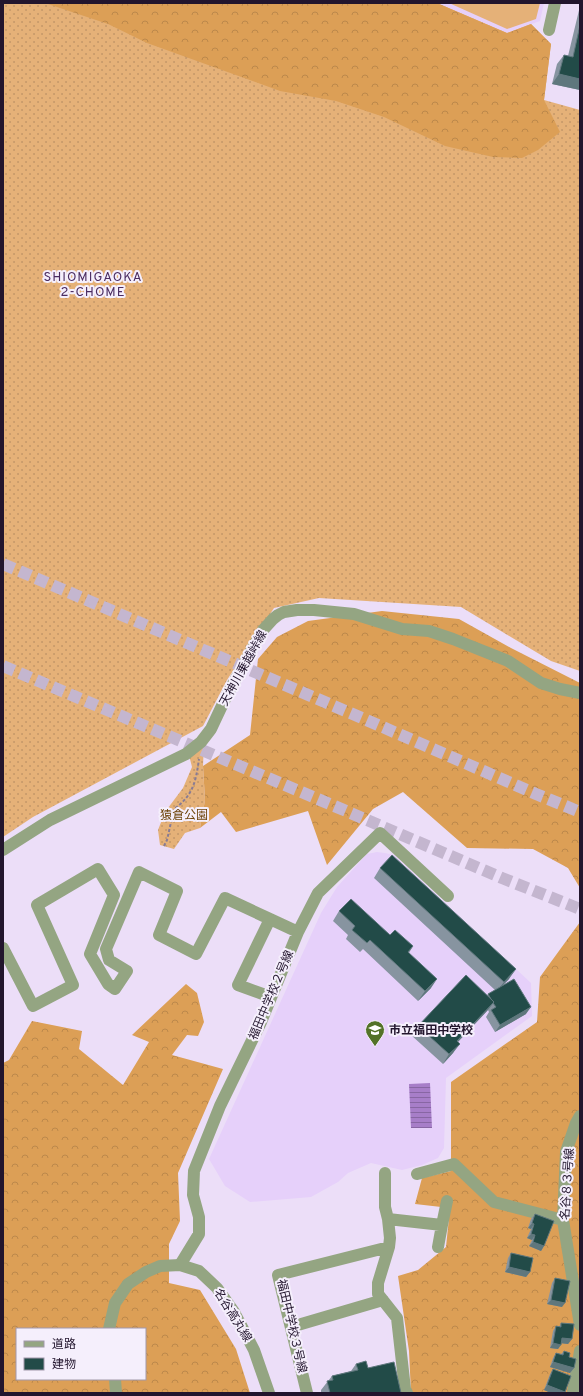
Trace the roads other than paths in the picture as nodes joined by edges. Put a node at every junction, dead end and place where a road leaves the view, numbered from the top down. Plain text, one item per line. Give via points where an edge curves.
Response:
1 (555, 3) edge
2 (549, 30) dead end
3 (580, 693) edge
4 (3, 850) edge
5 (448, 896) dead end
6 (270, 919) junction
7 (298, 932) junction
8 (3, 948) edge
9 (271, 997) junction
10 (580, 1116) edge
11 (385, 1173) dead end
12 (417, 1174) dead end
13 (447, 1201) dead end
14 (388, 1219) junction
15 (563, 1220) junction
16 (442, 1225) junction
17 (388, 1247) junction
18 (438, 1247) dead end
19 (180, 1265) junction
20 (383, 1300) junction
21 (580, 1325) edge
22 (291, 1327) junction
23 (109, 1328) edge
24 (580, 1356) edge
25 (114, 1380) edge
26 (116, 1393) edge
27 (268, 1393) edge
28 (307, 1393) edge
29 (407, 1393) edge
30 (573, 1393) edge

1 - 2 street
3 - 4 street, 天神川乗越峠線 via 541,683 508,660 429,631 402,629 354,614 314,610 284,612 263,630 211,729 201,742 186,754 50,820
5 - 7 street, 福田中学校２号線 via 380,833 318,893
6 - 7 street
6 - 8 street via 225,898 196,954 159,935 177,891 139,872 106,949 109,960 127,971 115,989 108,984 90,954 114,895 98,869 37,905 74,985 33,1006
6 - 9 street via 238,984
7 - 9 street, 福田中学校２号線
9 - 19 street, 福田中学校２号線 via 220,1106 194,1171 193,1195 199,1217 198,1234
10 - 15 street, 名谷８３号線 via 566,1152
11 - 14 street via 385,1207
12 - 15 street via 454,1164 494,1202
13 - 16 street
14 - 16 street
14 - 17 street
15 - 21 street, 名谷８３号線
16 - 18 street
17 - 20 street via 378,1283 378,1294
17 - 22 street, 福田中学校３号線 via 278,1275
19 - 23 street, 名谷高丸線 via 160,1266 128,1284 115,1302
19 - 27 street, 名谷高丸線 via 199,1271 217,1288 234,1312 254,1350
20 - 22 street
20 - 29 street via 397,1318
22 - 28 street, 福田中学校３号線
24 - 30 street
25 - 26 street

